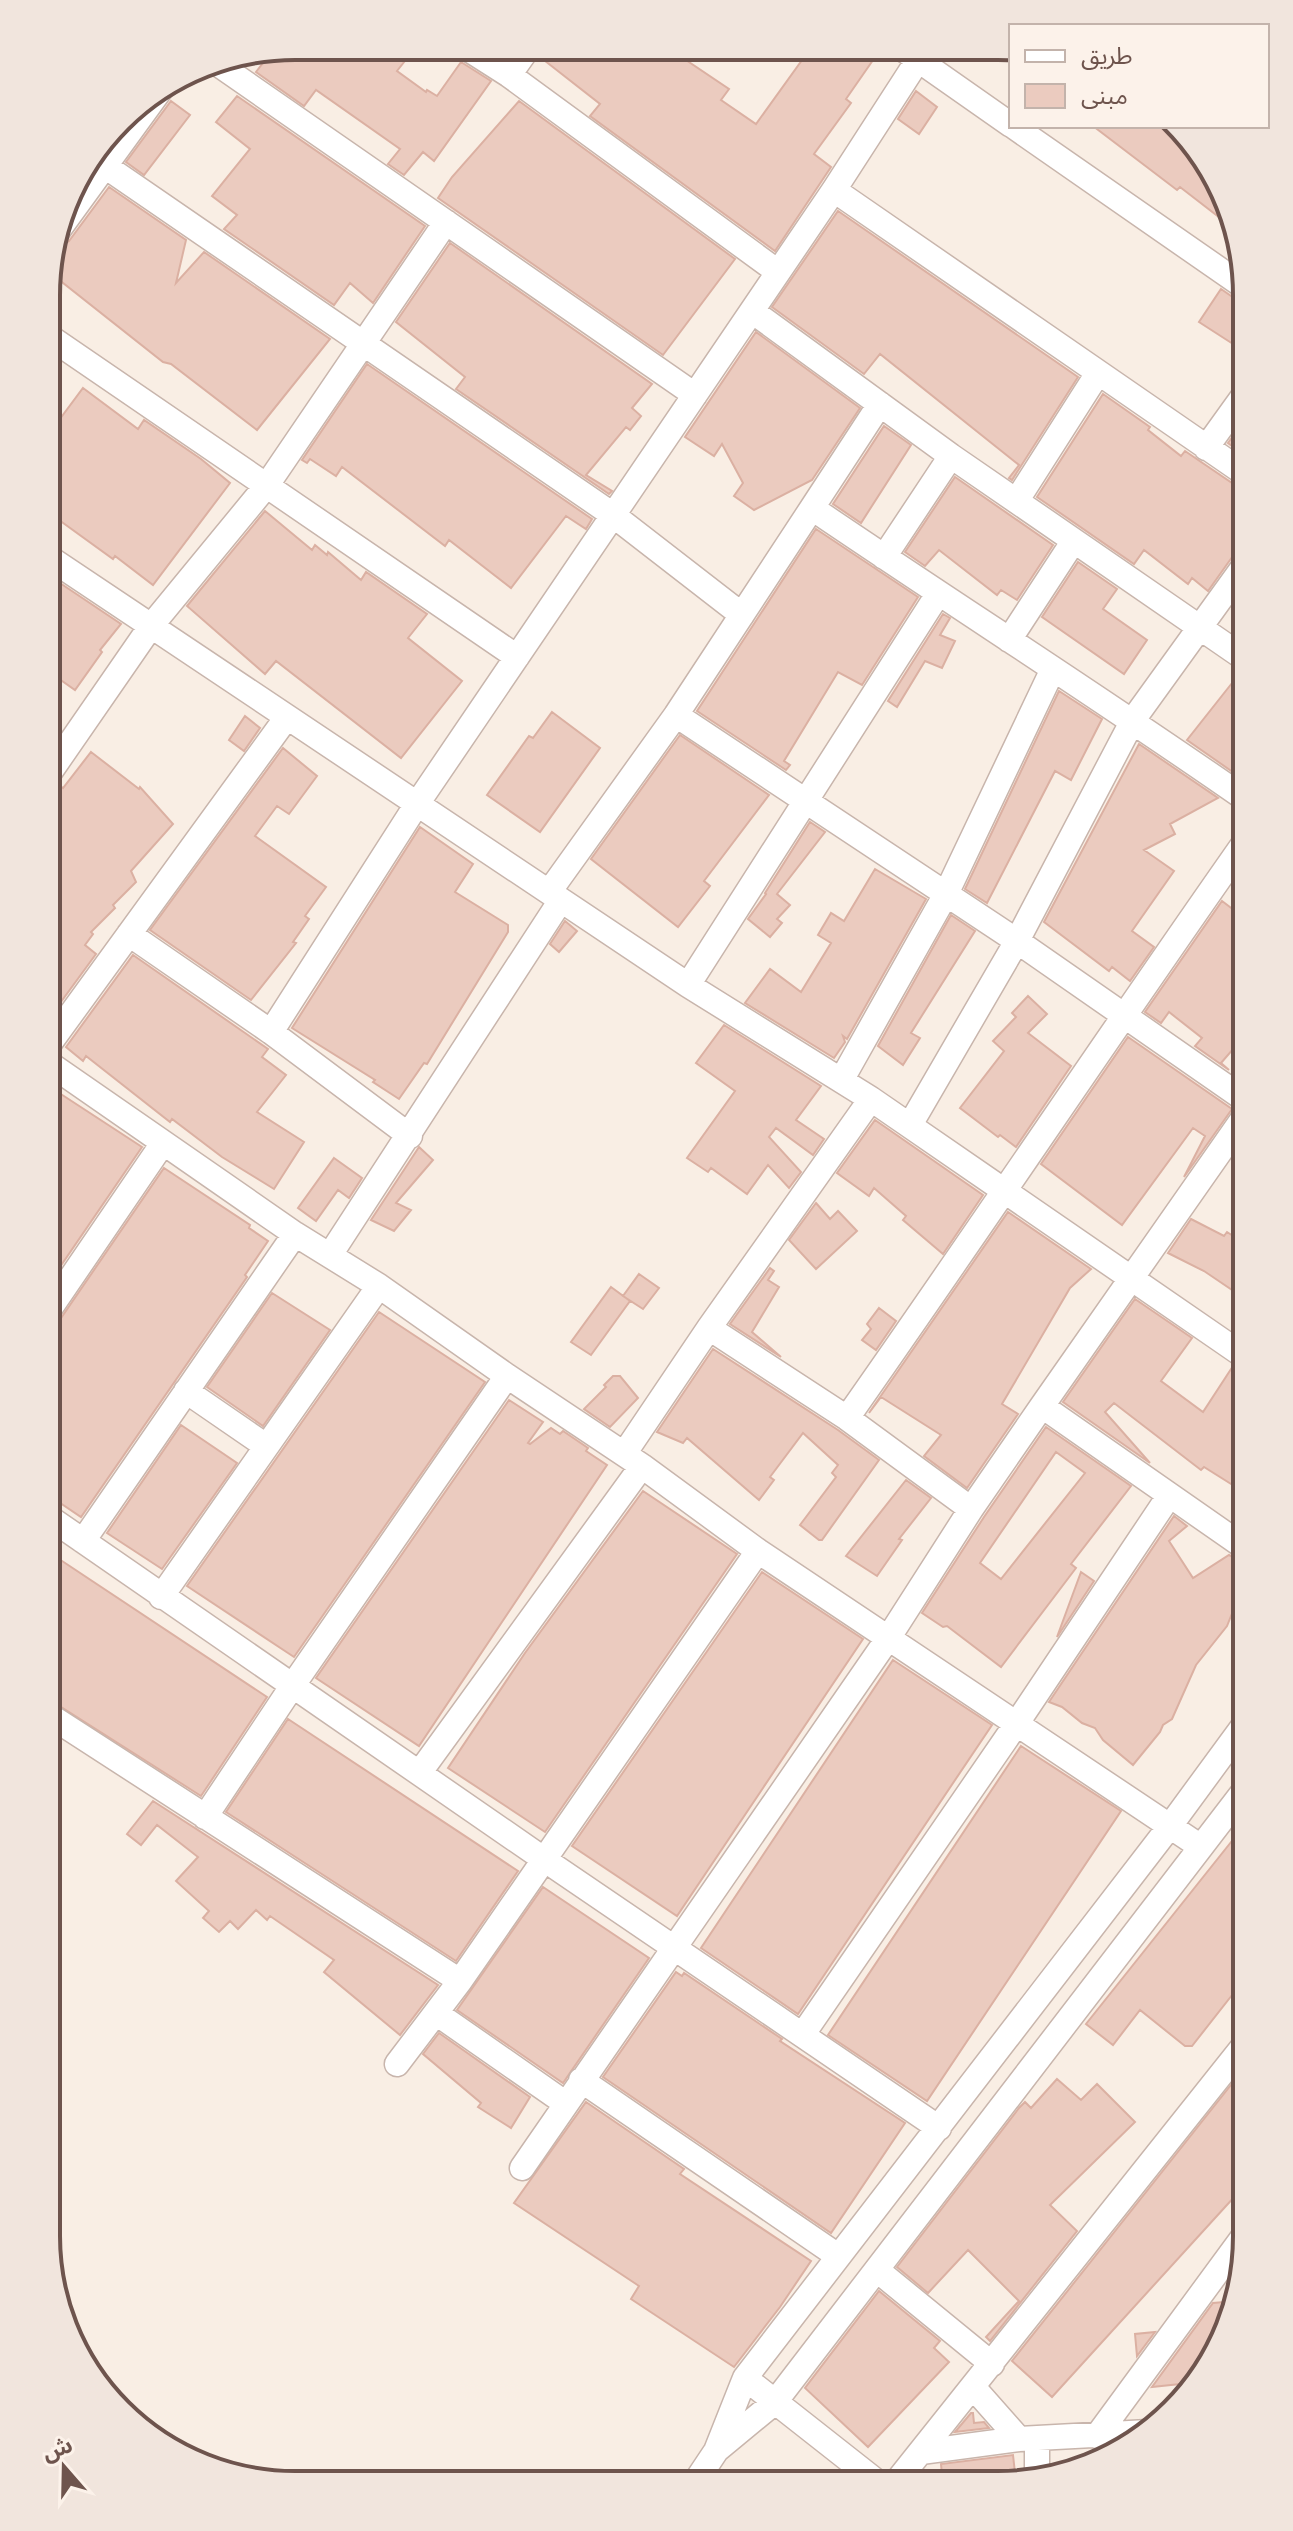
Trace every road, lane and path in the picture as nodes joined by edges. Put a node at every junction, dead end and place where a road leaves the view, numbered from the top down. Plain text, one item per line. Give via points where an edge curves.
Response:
1 (908, 60) edge
2 (918, 60) edge
3 (487, 61) edge
4 (519, 61) edge
5 (227, 70) edge
6 (509, 75) junction
7 (140, 118) edge
8 (1009, 123) edge
9 (1016, 128) edge
10 (105, 166) junction
11 (834, 190) junction
12 (80, 200) edge
13 (446, 222) junction
14 (778, 272) junction
15 (1232, 278) edge
16 (752, 311) junction
17 (364, 343) junction
18 (60, 344) edge
19 (1098, 373) junction
20 (695, 395) junction
21 (880, 404) junction
22 (1233, 411) edge
23 (1206, 448) junction
24 (951, 456) junction
25 (1233, 466) edge
26 (267, 485) junction
27 (1017, 500) junction
28 (812, 508) junction
29 (613, 515) junction
30 (1073, 542) junction
31 (884, 557) junction
32 (60, 565) edge
33 (1233, 582) edge
34 (938, 594) junction
35 (742, 615) junction
36 (151, 626) junction
37 (1200, 628) junction
38 (1009, 640) junction
39 (1233, 650) edge
40 (517, 657) junction
41 (1053, 669) junction
42 (676, 715) junction
43 (287, 717) junction
44 (1133, 720) junction
45 (60, 758) edge
46 (1233, 790) edge
47 (805, 799) junction
48 (417, 804) junction
49 (1233, 859) edge
50 (946, 894) junction
51 (555, 896) junction
52 (129, 934) junction
53 (1017, 941) junction
54 (688, 985) junction
55 (1123, 1015) junction
56 (60, 1029) edge
57 (271, 1032) junction
58 (60, 1071) edge
59 (842, 1079) junction
60 (1233, 1091) edge
61 (871, 1099) junction
62 (910, 1125) junction
63 (1233, 1134) edge
64 (410, 1136) junction
65 (163, 1143) junction
66 (1005, 1192) junction
67 (295, 1234) junction
68 (330, 1255) junction
69 (1132, 1278) junction
70 (379, 1286) junction
71 (60, 1294) edge
72 (709, 1328) junction
73 (1232, 1348) edge
74 (507, 1376) junction
75 (186, 1391) junction
76 (1042, 1406) junction
77 (847, 1418) junction
78 (266, 1446) junction
79 (633, 1460) junction
80 (1169, 1496) junction
81 (971, 1509) junction
82 (60, 1527) edge
83 (1232, 1539) edge
84 (83, 1541) junction
85 (758, 1551) junction
86 (161, 1597) junction
87 (889, 1637) junction
88 (293, 1685) junction
89 (60, 1722) edge
90 (1017, 1723) junction
91 (1232, 1741) edge
92 (420, 1772) junction
93 (1232, 1807) edge
94 (205, 1817) junction
95 (1170, 1826) junction
96 (1201, 1847) junction
97 (545, 1860) junction
98 (674, 1947) junction
99 (460, 1981) junction
100 (436, 2013) junction
101 (803, 2034) junction
102 (1232, 2061) edge
103 (397, 2064) dead end
104 (581, 2080) junction
105 (565, 2103) junction
106 (939, 2128) junction
107 (522, 2168) dead end
108 (1232, 2252) edge
109 (838, 2256) junction
110 (877, 2270) junction
111 (992, 2364) junction
112 (745, 2378) junction
113 (973, 2387) junction
114 (775, 2402) junction
115 (1124, 2434) edge
116 (1097, 2436) junction
117 (1028, 2439) junction
118 (716, 2451) junction
119 (921, 2452) junction
120 (1035, 2468) edge
121 (703, 2471) edge
122 (863, 2471) edge
123 (905, 2471) edge

1 - 11 street
2 - 8 street
3 - 6 street
4 - 6 street
5 - 13 street
6 - 14 street
7 - 10 street
9 - 15 street
10 - 12 street
10 - 17 street
11 - 14 street
11 - 19 street
13 - 17 street
13 - 20 street
14 - 16 street
16 - 20 street
16 - 21 street
17 - 26 street
17 - 29 street
18 - 26 street
19 - 23 street
19 - 27 street
20 - 29 street
21 - 24 street
21 - 28 street
22 - 23 street
23 - 25 street
24 - 27 street
24 - 31 street
26 - 36 street
26 - 40 street
27 - 30 street
28 - 31 street
28 - 35 street
29 - 35 street
29 - 40 street
30 - 37 street
30 - 38 street
31 - 34 street
32 - 36 street
33 - 37 street
34 - 38 street
34 - 47 street
35 - 42 street
36 - 43 street
36 - 45 street
37 - 39 street
37 - 44 street
38 - 41 street
40 - 48 street
41 - 44 street
41 - 50 street
42 - 47 street
42 - 51 street
43 - 48 street
43 - 52 street
44 - 46 street
44 - 53 street
47 - 50 street
47 - 54 street
48 - 51 street
48 - 57 street
49 - 55 street
50 - 53 street
50 - 59 street
51 - 54 street
51 - 64 street
52 - 56 street
52 - 57 street
53 - 55 street
53 - 62 street
54 - 59 street
55 - 60 street
55 - 66 street
57 - 64 street
58 - 65 street
59 - 61 street
61 - 62 street
61 - 72 street
62 - 66 street
63 - 69 street
64 - 68 street
65 - 67 street
65 - 71 street
66 - 69 street
66 - 77 street
67 - 68 street
67 - 75 street
68 - 70 street
69 - 73 street
69 - 76 street
70 - 74 street
70 - 78 street
72 - 77 street
72 - 79 street
74 - 79 street
74 - 88 street
75 - 78 street
75 - 84 street
76 - 80 street
76 - 81 street
77 - 81 street
78 - 86 street
79 - 85 street
79 - 92 street
80 - 83 street
80 - 90 street
81 - 87 street
82 - 84 street
84 - 86 street
85 - 87 street
85 - 97 street
86 - 88 street
87 - 90 street
87 - 98 street
88 - 92 street
88 - 94 street
89 - 94 street
90 - 95 street
90 - 101 street
91 - 95 street
92 - 97 street
93 - 96 street
94 - 99 street
95 - 96 street
95 - 106 street
96 - 110 street
97 - 98 street
97 - 99 street
98 - 101 street
98 - 104 street
99 - 100 street
100 - 103 street
100 - 105 street
101 - 106 street
102 - 111 street
104 - 105 street
104 - 109 street
105 - 107 street
106 - 109 street
108 - 116 street
109 - 112 street
110 - 111 street
110 - 114 street
111 - 113 street
112 - 114 street
112 - 118 street
113 - 117 street
113 - 119 street
114 - 118 street
114 - 122 street
115 - 116 street
116 - 117 street
117 - 119 street
117 - 120 street
118 - 121 street
119 - 123 street

